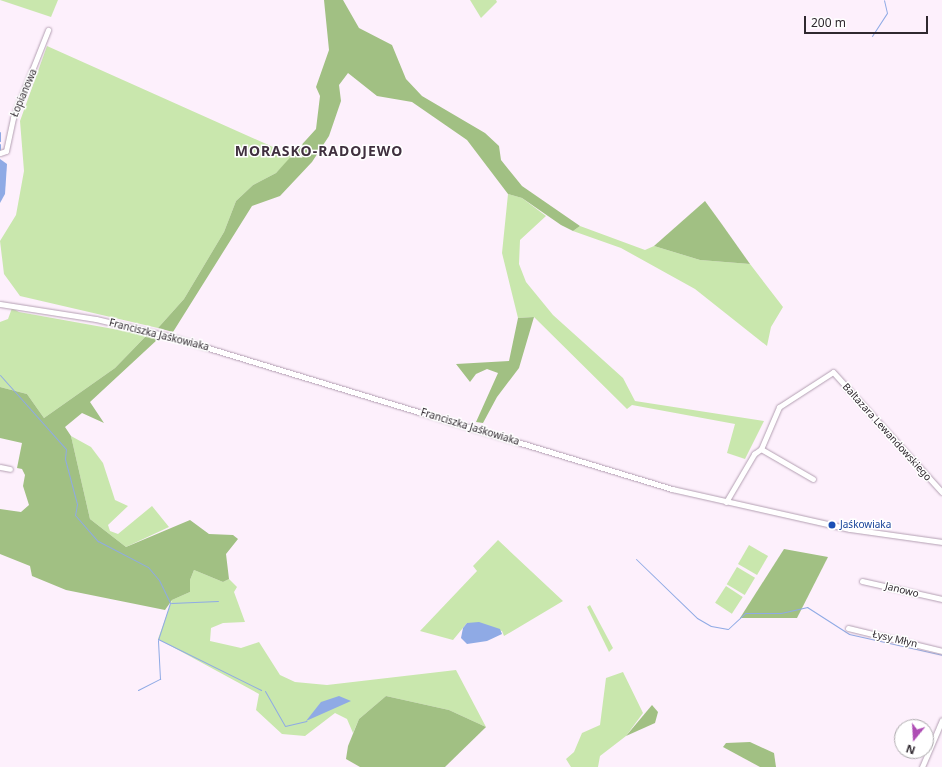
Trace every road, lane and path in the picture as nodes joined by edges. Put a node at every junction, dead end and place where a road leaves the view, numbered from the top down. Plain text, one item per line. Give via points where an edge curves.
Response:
1 (48, 30) dead end
2 (0, 154) edge
3 (0, 304) edge
4 (761, 450) junction
5 (0, 467) edge
6 (10, 469) dead end
7 (813, 479) dead end
8 (942, 492) edge
9 (726, 502) junction
10 (942, 542) edge
11 (862, 581) dead end
12 (942, 599) edge
13 (848, 628) dead end
14 (942, 651) edge
15 (942, 720) edge
16 (922, 767) edge

1 - 2 street, Łopianowa via 13,118 6,151
3 - 9 street, Franciszka Jaśkowiaka via 91,318 172,337 630,477
4 - 7 street
4 - 8 street, Baltazara Lewandowskiego via 767,427 779,407 833,372
4 - 9 street via 754,454
5 - 6 street
9 - 10 street, Franciszka Jaśkowiaka via 850,529
11 - 12 street, Janowo
13 - 14 street, Łysy Młyn
15 - 16 street

